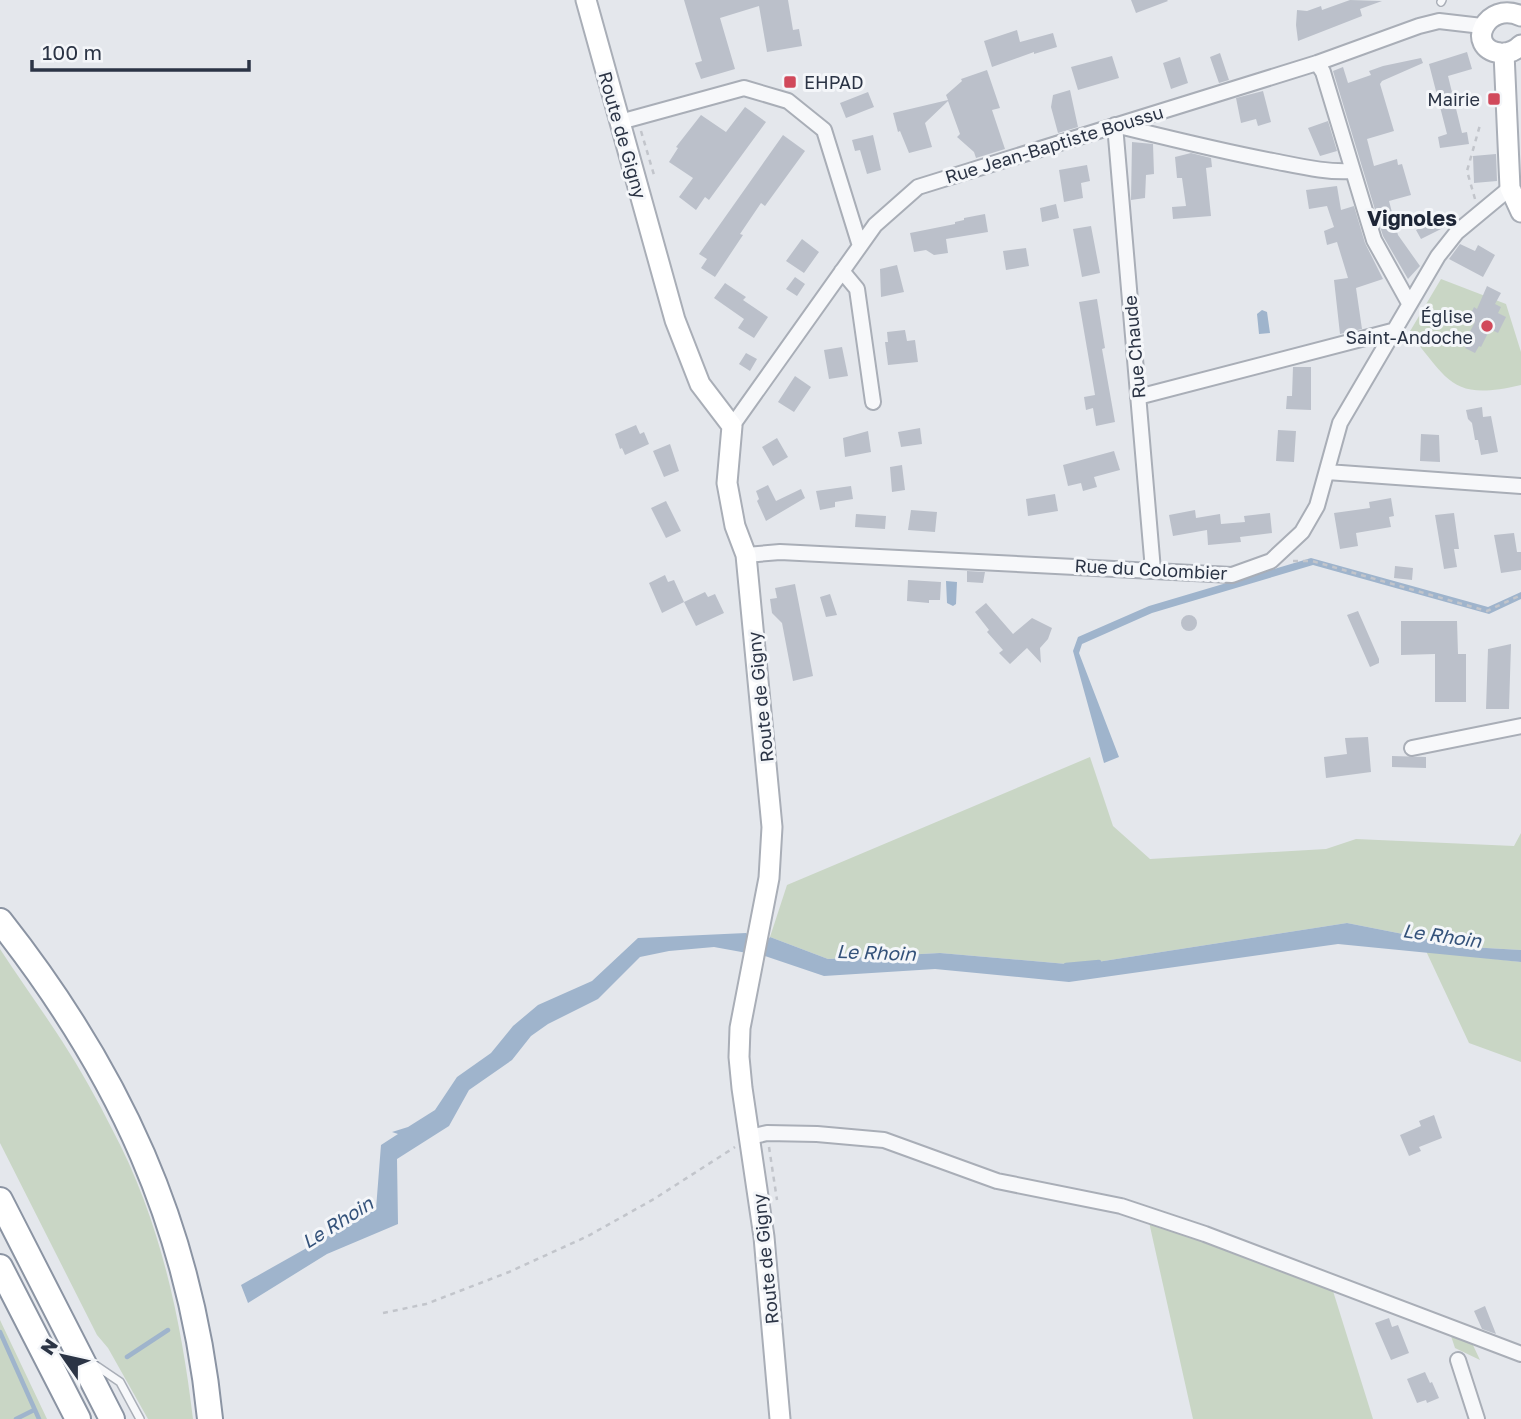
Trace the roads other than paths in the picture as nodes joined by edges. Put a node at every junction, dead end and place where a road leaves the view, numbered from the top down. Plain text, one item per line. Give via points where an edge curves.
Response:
1 (586, 0) edge
2 (1521, 16) edge
3 (1482, 26) junction
4 (1512, 49) edge
5 (1317, 63) junction
6 (620, 122) junction
7 (1115, 125) junction
8 (1353, 171) junction
9 (1510, 188) junction
10 (1521, 212) edge
11 (860, 246) junction
12 (842, 271) junction
13 (1409, 303) junction
14 (1392, 331) junction
15 (1138, 397) junction
16 (873, 402) dead end
17 (733, 426) junction
18 (1327, 472) junction
19 (1521, 486) edge
20 (746, 555) junction
21 (1153, 570) junction
22 (1521, 726) edge
23 (1412, 748) dead end
24 (0, 921) edge
25 (750, 1137) junction
26 (0, 1200) edge
27 (0, 1267) edge
28 (79, 1354) junction
29 (1521, 1354) edge
30 (1458, 1360) dead end
31 (66, 1408) edge
32 (78, 1419) edge
33 (113, 1419) edge
34 (140, 1419) edge
35 (210, 1419) edge
36 (779, 1419) edge
37 (1477, 1419) edge

1 - 6 street, Route de Gigny
2 - 3 street via 1501,8 1489,14
3 - 4 street via 1488,47
3 - 5 street, Rue Jean-Baptiste Boussu via 1439,21
4 - 9 street
5 - 7 street, Rue Jean-Baptiste Boussu
5 - 8 street
6 - 11 street via 744,88 788,101 824,130
6 - 17 street, Route de Gigny via 675,320 700,384
7 - 8 street via 1208,149
7 - 11 street, Rue Jean-Baptiste Boussu via 918,187 875,225
7 - 15 street, Rue Chaude
8 - 13 street via 1374,240
9 - 10 street
9 - 13 street, Rue du Colombier via 1457,232
11 - 12 street, Rue Jean-Baptiste Boussu
12 - 16 street via 857,289
12 - 17 street, Rue Jean-Baptiste Boussu
13 - 14 street, Rue du Colombier
14 - 15 street
14 - 18 street, Rue du Colombier via 1340,423
15 - 21 street, Rue Chaude
17 - 20 street, Route de Gigny via 727,483
18 - 19 street
18 - 21 street, Rue du Colombier via 1317,506 1302,532 1270,561 1232,575
20 - 21 street, Rue du Colombier via 780,552
20 - 25 street, Route de Gigny via 772,827 769,878 740,1028 741,1088
22 - 23 street
24 - 35 highway via 88,1045 151,1172 187,1281
25 - 29 street via 817,1134 884,1140 998,1181 1130,1209
25 - 36 street, Route de Gigny via 764,1237
26 - 28 highway
27 - 31 highway
28 - 33 highway
28 - 34 lane via 120,1382
30 - 37 street
31 - 32 highway

